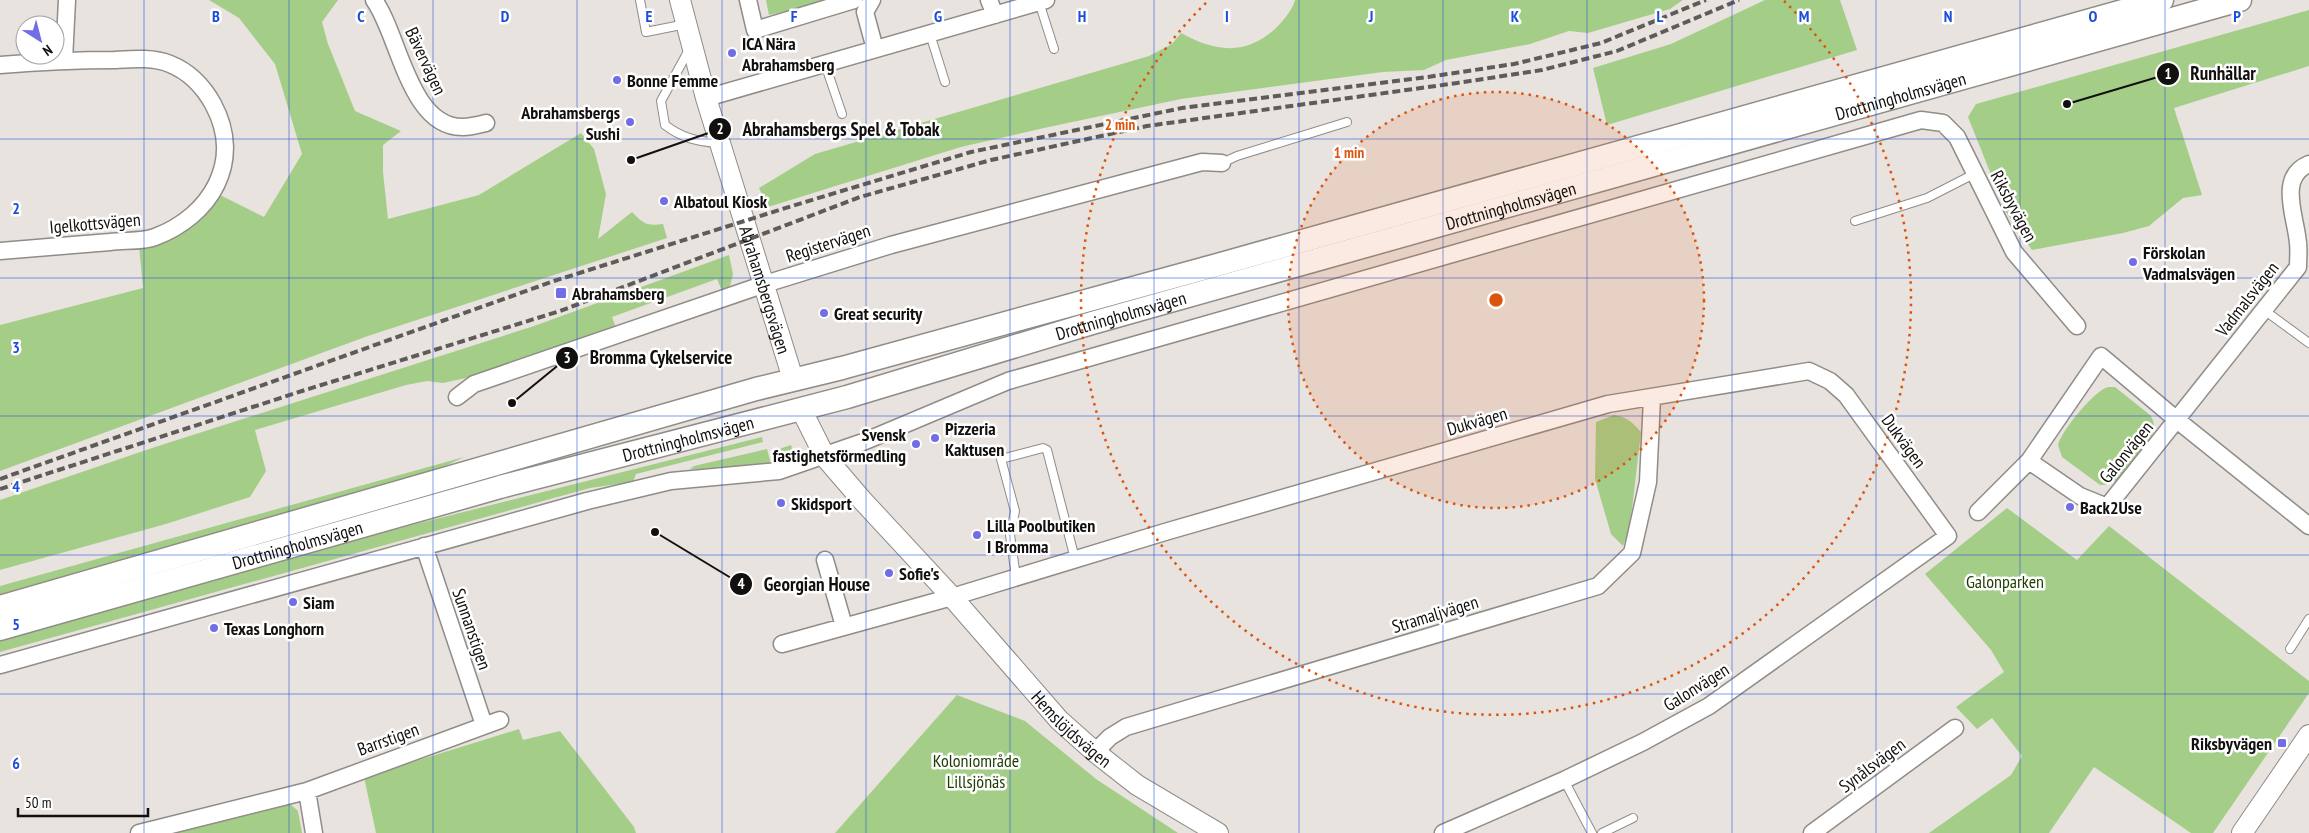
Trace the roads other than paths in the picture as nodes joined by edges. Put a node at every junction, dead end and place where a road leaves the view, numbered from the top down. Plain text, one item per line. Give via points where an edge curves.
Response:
1 (67, 0) edge
2 (374, 0) edge
3 (640, 0) edge
4 (680, 0) edge
5 (748, 0) edge
6 (854, 0) edge
7 (872, 0) edge
8 (2162, 0) edge
9 (2240, 0) edge
10 (1043, 1) edge
11 (992, 7) edge
12 (686, 24) junction
13 (930, 34) junction
14 (65, 40) edge
15 (692, 45) junction
16 (875, 49) junction
17 (1054, 49) dead end
18 (65, 60) edge
19 (15, 64) edge
20 (825, 64) junction
21 (0, 65) edge
22 (946, 82) dead end
23 (706, 98) junction
24 (842, 114) dead end
25 (1346, 122) dead end
26 (1943, 123) joint
27 (486, 124) dead end
28 (721, 143) junction
29 (1222, 163) joint
30 (2309, 164) edge
31 (1974, 174) junction
32 (1855, 221) dead end
33 (0, 251) edge
34 (2303, 271) edge
35 (765, 284) junction
36 (2264, 310) junction
37 (2077, 326) dead end
38 (2309, 342) edge
39 (793, 379) junction
40 (457, 397) dead end
41 (1652, 398) junction
42 (801, 409) junction
43 (2177, 420) junction
44 (826, 457) junction
45 (2030, 461) junction
46 (1978, 512) dead end
47 (2309, 526) edge
48 (1948, 536) joint
49 (424, 546) junction
50 (1075, 559) junction
51 (825, 560) dead end
52 (1016, 577) junction
53 (952, 597) junction
54 (0, 607) edge
55 (2309, 619) edge
56 (844, 626) junction
57 (0, 629) edge
58 (782, 644) dead end
59 (2290, 648) dead end
60 (0, 665) edge
61 (500, 720) dead end
62 (484, 725) junction
63 (1955, 728) dead end
64 (2309, 735) edge
65 (1095, 752) junction
66 (1564, 780) junction
67 (307, 791) junction
68 (1633, 818) dead end
69 (139, 833) edge
70 (314, 833) edge
71 (1218, 833) edge
72 (1443, 833) edge
73 (1592, 833) edge
74 (1602, 833) edge
75 (1812, 833) edge
76 (2242, 833) edge

1 - 14 street
2 - 27 street, Bävervägen via 388,24 424,108 447,124 462,127
3 - 12 lane via 646,32
4 - 12 street, Abrahamsbergsvägen
5 - 6 street via 755,30
7 - 16 street via 865,12
8 - 39 main road, Drottningholmsvägen via 1217,265
9 - 42 main road, Drottningholmsvägen via 1092,323
10 - 11 street
10 - 17 lane
11 - 13 street
12 - 15 street, Abrahamsbergsvägen
13 - 16 street
13 - 22 lane
15 - 23 street, Abrahamsbergsvägen
15 - 28 lane via 661,101 665,125 679,136 697,142
16 - 20 street
18 - 33 street, Igelkottsvägen via 145,59 168,63 186,72 205,88 222,124 226,141 220,176 202,205 180,225 153,238
19 - 21 street, Igelkottsvägen
20 - 23 street
20 - 24 lane
23 - 28 street, Abrahamsbergsvägen
25 - 29 lane
26 - 31 street, Riksbyvägen via 1957,137
26 - 44 street, Drottningholmsvägen via 1921,120 1008,381
28 - 35 street, Abrahamsbergsvägen
29 - 35 street, Registervägen via 1202,162 891,245
30 - 34 street, Vadmalsvägen via 2293,176 2290,190
31 - 32 lane via 1927,198
31 - 37 street, Riksbyvägen via 2014,252
34 - 36 street, Vadmalsvägen
35 - 39 street, Abrahamsbergsvägen
35 - 40 street, Registervägen via 474,384
36 - 38 lane
36 - 43 street, Vadmalsvägen
39 - 42 main road
39 - 54 main road, Drottningholmsvägen
41 - 48 street, Dukvägen via 1809,371 1846,395
41 - 50 street, Dukvägen via 1608,404
41 - 65 street, Stramaljvägen via 1648,482 1632,553 1598,586 1126,727
42 - 44 street, Hemslöjdsvägen
42 - 57 main road, Drottningholmsvägen via 500,488
43 - 45 street, Galonvägen via 2107,507 2080,496
43 - 45 street via 2101,356
43 - 47 street
44 - 49 street, Drottningholmsvägen via 779,471 672,481
44 - 53 street, Hemslöjdsvägen via 886,528
45 - 46 street
48 - 66 street, Galonvägen via 1709,706
49 - 60 street, Drottningholmsvägen
49 - 62 street, Sunnanstigen
50 - 52 street, Dukvägen
50 - 52 lane via 1047,450 1043,448 1001,459 1016,511 1010,535
51 - 56 street
52 - 53 street, Dukvägen
53 - 56 street
53 - 65 street, Hemslöjdsvägen via 1059,720
55 - 59 lane
56 - 58 street
61 - 62 street, Barrstigen
62 - 67 street, Barrstigen
63 - 75 street, Synålsvägen
64 - 76 street
65 - 71 street, Hemslöjdsvägen via 1137,785
66 - 72 street, Galonvägen
66 - 73 lane
67 - 69 street, Barrstigen
67 - 70 street
68 - 74 lane

